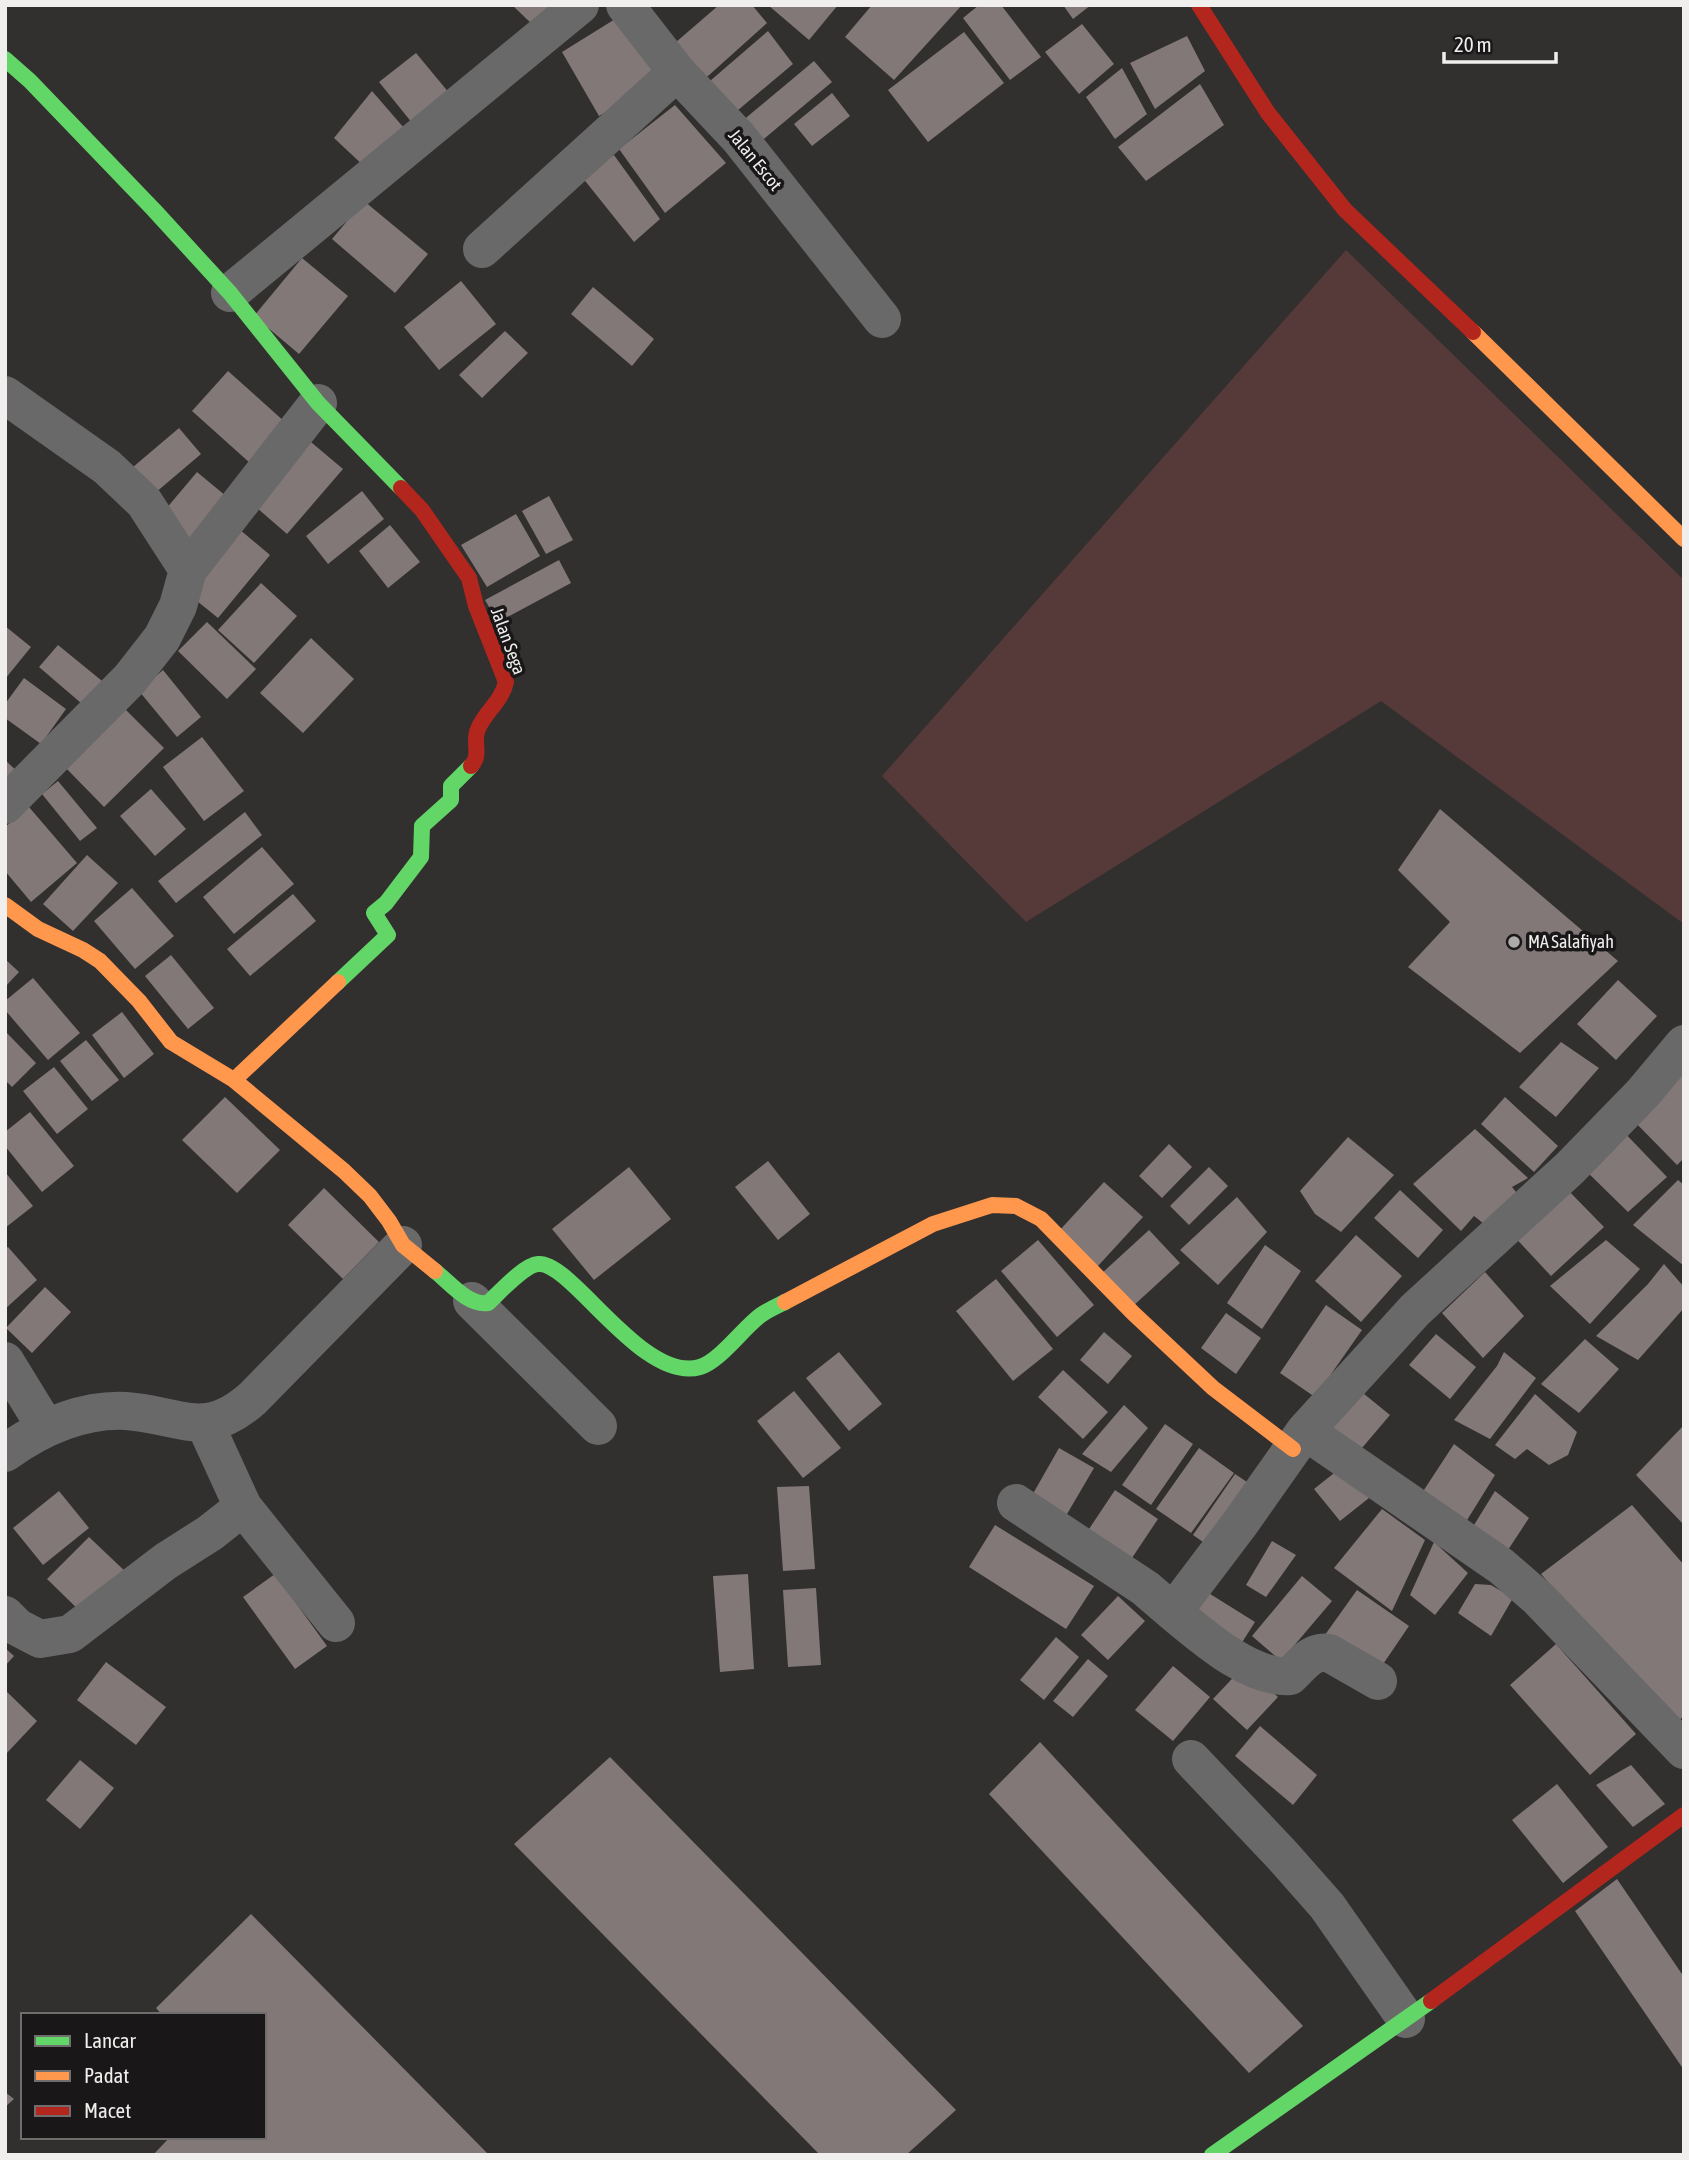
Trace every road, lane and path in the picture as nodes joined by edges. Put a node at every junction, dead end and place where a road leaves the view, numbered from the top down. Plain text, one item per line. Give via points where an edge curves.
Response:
1 (580, 5) edge
2 (625, 5) edge
3 (1199, 5) edge
4 (5, 59) edge
5 (677, 72) junction
6 (482, 249) dead end
7 (230, 293) junction
8 (882, 319) dead end
9 (5, 395) edge
10 (318, 403) junction
11 (1684, 539) edge
12 (188, 569) junction
13 (5, 805) edge
14 (5, 905) edge
15 (1684, 1044) edge
16 (234, 1080) junction
17 (403, 1245) junction
18 (471, 1301) junction
19 (5, 1362) edge
20 (205, 1424) junction
21 (597, 1426) dead end
22 (46, 1428) junction
23 (1299, 1440) junction
24 (5, 1453) edge
25 (1016, 1503) dead end
26 (243, 1507) junction
27 (1173, 1612) junction
28 (5, 1615) edge
29 (336, 1623) dead end
30 (1378, 1681) dead end
31 (1684, 1750) edge
32 (1191, 1759) dead end
33 (1684, 1815) edge
34 (1406, 2019) junction
35 (1212, 2155) edge

1 - 7 street
2 - 5 street, Jalan Escot
3 - 11 street via 1268,113 1345,210
4 - 7 street
5 - 6 street
5 - 8 street, Jalan Escot via 738,138
7 - 10 street
9 - 12 street via 107,467 144,502
10 - 12 street
10 - 16 street, Jalan Sega via 422,510 469,578 506,682 477,730 478,758 451,786 451,800 422,826 421,857 374,913 388,935
12 - 13 street via 178,606 162,638 131,679
14 - 16 street via 38,929 100,961 171,1042
15 - 23 street via 1570,1168 1415,1310
16 - 17 street via 370,1196
17 - 18 street
17 - 20 street via 239,1411
18 - 21 street
18 - 23 street via 488,1303 530,1266 541,1262 627,1338 675,1369 701,1367 760,1316 933,1224 992,1205 1016,1206 1041,1219 1213,1388
19 - 22 street
20 - 22 street via 126,1411 77,1417
20 - 26 street
22 - 24 street
23 - 27 street
23 - 31 street via 1501,1566 1539,1599
25 - 27 street via 1145,1588
26 - 28 street via 70,1634 40,1639
26 - 29 street
27 - 30 street via 1216,1648 1278,1677 1290,1676 1320,1651
32 - 34 street via 1327,1906
33 - 34 street
34 - 35 street

